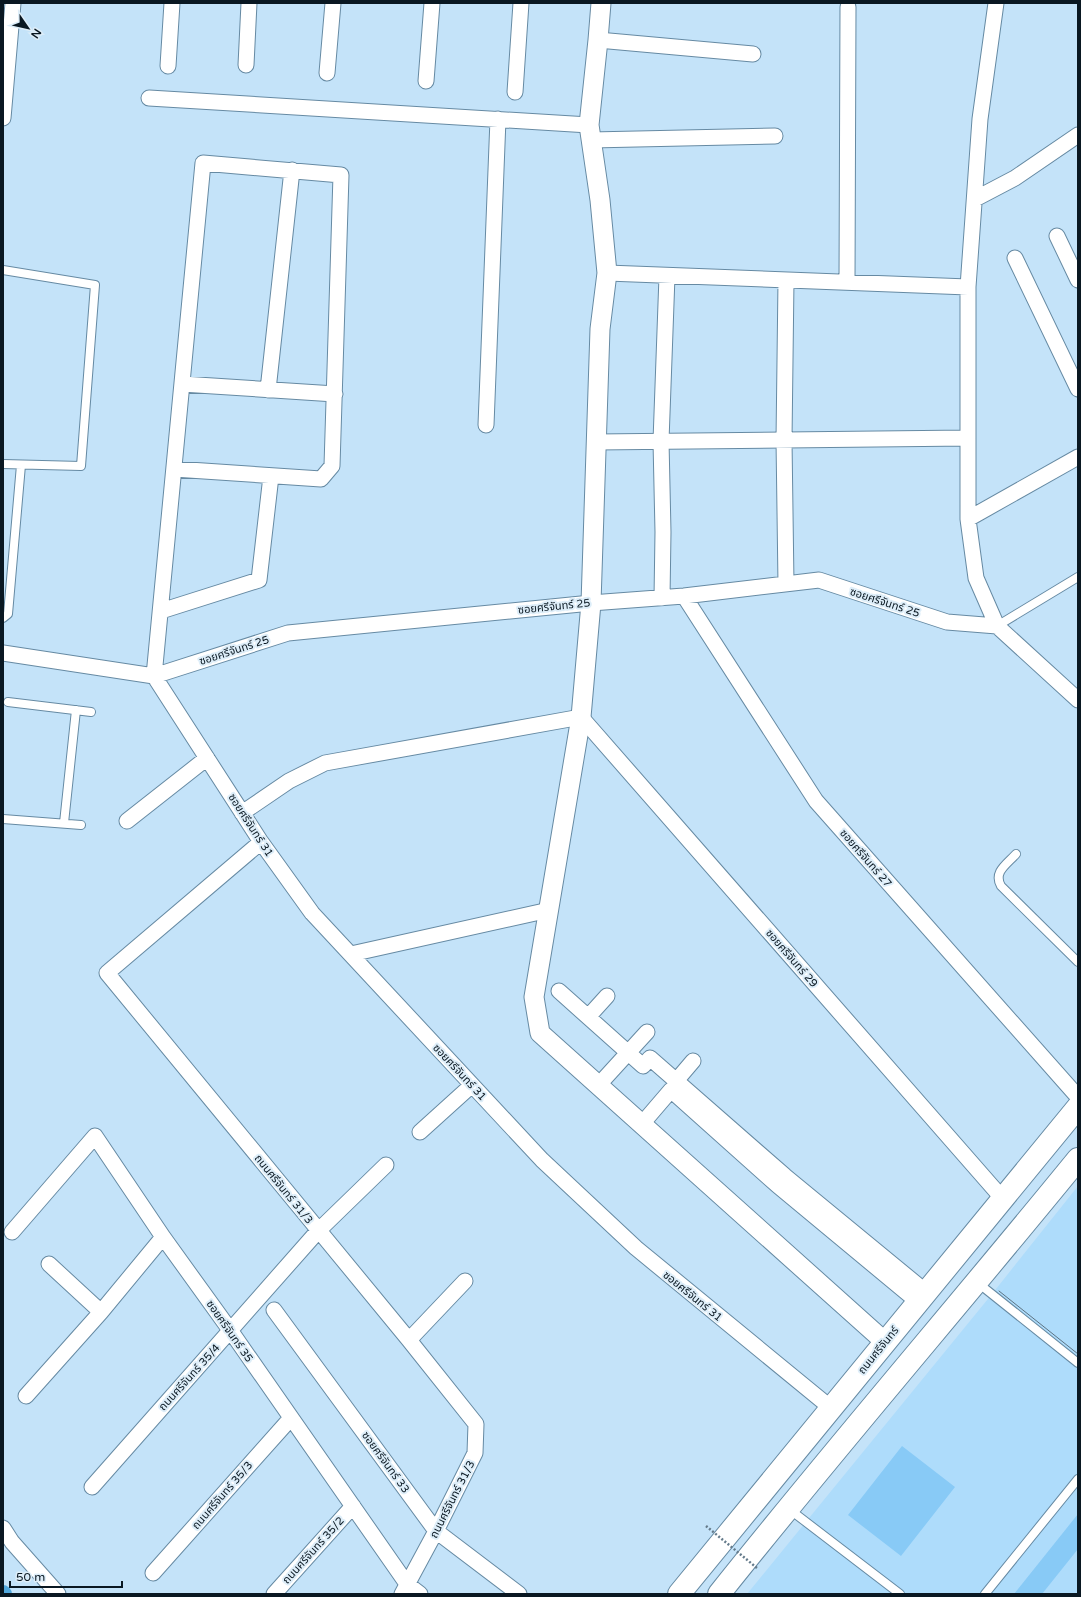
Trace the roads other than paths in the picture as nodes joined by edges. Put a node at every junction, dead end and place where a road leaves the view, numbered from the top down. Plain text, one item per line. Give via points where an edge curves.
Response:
1 (13, 3) edge
2 (172, 3) edge
3 (249, 3) edge
4 (333, 3) edge
5 (432, 3) edge
6 (521, 3) edge
7 (601, 3) edge
8 (996, 3) edge
9 (848, 8) dead end
10 (598, 40) junction
11 (753, 54) dead end
12 (168, 66) dead end
13 (246, 66) dead end
14 (327, 73) dead end
15 (426, 81) dead end
16 (515, 92) dead end
17 (149, 98) dead end
18 (3, 118) edge
19 (498, 119) junction
20 (590, 132) junction
21 (1078, 135) edge
22 (775, 136) dead end
23 (292, 170) junction
24 (975, 199) junction
25 (1057, 236) dead end
26 (1015, 258) dead end
27 (3, 270) edge
28 (607, 273) junction
29 (667, 276) junction
30 (786, 280) junction
31 (1078, 280) edge
32 (847, 282) junction
33 (968, 286) junction
34 (182, 384) junction
35 (1078, 389) edge
36 (268, 390) junction
37 (335, 394) junction
38 (486, 425) dead end
39 (968, 438) junction
40 (784, 440) junction
41 (661, 441) junction
42 (596, 442) junction
43 (1078, 457) edge
44 (3, 464) edge
45 (21, 465) junction
46 (174, 469) junction
47 (271, 476) junction
48 (968, 519) junction
49 (1078, 577) edge
50 (1070, 582) junction
51 (786, 584) junction
52 (1078, 588) edge
53 (684, 596) junction
54 (662, 598) junction
55 (591, 602) junction
56 (161, 611) junction
57 (3, 618) edge
58 (997, 626) junction
59 (3, 653) edge
60 (154, 676) junction
61 (1078, 700) edge
62 (8, 702) dead end
63 (76, 710) junction
64 (91, 712) dead end
65 (581, 717) junction
66 (207, 758) junction
67 (242, 813) junction
68 (3, 819) edge
69 (127, 821) dead end
70 (64, 823) junction
71 (81, 825) dead end
72 (261, 842) junction
73 (1016, 854) dead end
74 (549, 910) junction
75 (351, 954) junction
76 (1078, 962) edge
77 (559, 991) dead end
78 (606, 996) dead end
79 (588, 1017) junction
80 (647, 1032) dead end
81 (628, 1053) junction
82 (693, 1061) dead end
83 (652, 1073) dead end
84 (605, 1078) dead end
85 (472, 1085) junction
86 (673, 1085) junction
87 (1078, 1097) edge
88 (1078, 1107) edge
89 (647, 1118) dead end
90 (420, 1132) dead end
91 (1078, 1159) edge
92 (386, 1165) dead end
93 (1003, 1199) junction
94 (318, 1231) junction
95 (12, 1232) dead end
96 (163, 1237) junction
97 (49, 1264) dead end
98 (465, 1281) dead end
99 (977, 1282) junction
100 (922, 1297) junction
101 (274, 1310) dead end
102 (101, 1312) junction
103 (230, 1330) junction
104 (409, 1340) junction
105 (885, 1342) junction
106 (1078, 1363) edge
107 (26, 1396) dead end
108 (831, 1408) junction
109 (291, 1418) junction
110 (1078, 1479) edge
111 (92, 1487) dead end
112 (353, 1506) junction
113 (788, 1508) junction
114 (3, 1528) edge
115 (436, 1531) junction
116 (153, 1573) dead end
117 (404, 1589) edge
118 (58, 1594) edge
119 (274, 1594) edge
120 (420, 1594) edge
121 (519, 1594) edge
122 (679, 1594) edge
123 (719, 1594) edge
124 (900, 1594) edge
125 (985, 1594) edge

1 - 18 street
2 - 12 street
3 - 13 street
4 - 14 street
5 - 15 street
6 - 16 street
7 - 10 street
8 - 24 street via 980,119
9 - 32 street
10 - 11 street
10 - 20 street
17 - 19 street
19 - 20 street
19 - 38 street
20 - 22 street
20 - 28 street
21 - 24 street via 1015,178
23 - 34 street via 202,163
23 - 36 street
23 - 37 street via 341,175
24 - 33 street
25 - 31 street
26 - 35 street
27 - 45 lane via 95,285 81,466
28 - 29 street
28 - 42 street via 600,329
29 - 30 street
29 - 41 street
30 - 32 street
30 - 40 street
32 - 33 street
33 - 39 street
34 - 36 street
34 - 46 street
36 - 37 street
37 - 47 street via 332,466 321,479
39 - 40 street
39 - 48 street
40 - 41 street
40 - 51 street
41 - 42 street
41 - 54 street via 664,532
42 - 55 street
43 - 48 street
44 - 45 lane
45 - 57 lane via 8,614
46 - 47 street
46 - 56 street
47 - 56 street via 259,580
48 - 58 street via 976,578
49 - 50 lane
50 - 52 lane
50 - 58 lane
51 - 53 street, ซอยศรีจันทร์ 25
51 - 58 street, ซอยศรีจันทร์ 25 via 819,580 947,622
53 - 54 street, ซอยศรีจันทร์ 25
53 - 87 street, ซอยศรีจันทร์ 27 via 816,801
54 - 55 street, ซอยศรีจันทร์ 25
55 - 60 street, ซอยศรีจันทร์ 25 via 288,633
55 - 65 street
56 - 60 street
58 - 61 street
59 - 60 street, ซอยศรีจันทร์ 25
60 - 66 street, ซอยศรีจันทร์ 31
62 - 63 lane
63 - 64 lane
63 - 70 lane
65 - 67 street via 325,763 289,781
65 - 74 street
65 - 93 street, ซอยศรีจันทร์ 29
66 - 67 street, ซอยศรีจันทร์ 31
66 - 69 street
67 - 72 street, ซอยศรีจันทร์ 31
68 - 70 lane
70 - 71 lane
72 - 75 street, ซอยศรีจันทร์ 31 via 312,913
72 - 94 street, ถนนศรีจันทร์ 31/3 via 107,973
73 - 76 lane via 1002,868 998,881
74 - 75 street
74 - 105 street via 534,997 540,1033
75 - 85 street, ซอยศรีจันทร์ 31
77 - 79 street
78 - 79 street
79 - 81 street
80 - 81 street
81 - 84 street
81 - 86 street via 643,1066 650,1058
82 - 86 street
83 - 86 street
85 - 90 street
85 - 108 street, ซอยศรีจันทร์ 31 via 542,1160 636,1248
86 - 89 street
86 - 100 street via 777,1185
88 - 93 main road, ถนนศรีจันทร์
91 - 99 main road
92 - 94 street, ถนนศรีจันทร์ 35/4
93 - 100 main road, ถนนศรีจันทร์
94 - 103 street, ถนนศรีจันทร์ 35/4
94 - 104 street, ถนนศรีจันทร์ 31/3
95 - 96 street, ซอยศรีจันทร์ 35 via 95,1136
96 - 102 street
96 - 103 street, ซอยศรีจันทร์ 35
97 - 102 street
98 - 104 street
99 - 106 lane
99 - 113 main road
100 - 105 main road, ถนนศรีจันทร์
101 - 115 street, ซอยศรีจันทร์ 33
102 - 107 street
103 - 109 street, ซอยศรีจันทร์ 35
103 - 111 street, ถนนศรีจันทร์ 35/4
104 - 115 street, ถนนศรีจันทร์ 31/3 via 476,1424 475,1453
105 - 108 main road, ถนนศรีจันทร์
108 - 122 main road, ถนนศรีจันทร์
109 - 112 street, ซอยศรีจันทร์ 35
109 - 116 street, ถนนศรีจันทร์ 35/3
110 - 125 lane
112 - 117 street, ซอยศรีจันทร์ 35
112 - 119 street, ถนนศรีจันทร์ 35/2
113 - 123 main road
113 - 124 lane
114 - 118 street via 12,1542
115 - 117 street, ถนนศรีจันทร์ 31/3
115 - 121 street, ซอยศรีจันทร์ 33
117 - 120 street, ซอยศรีจันทร์ 35

